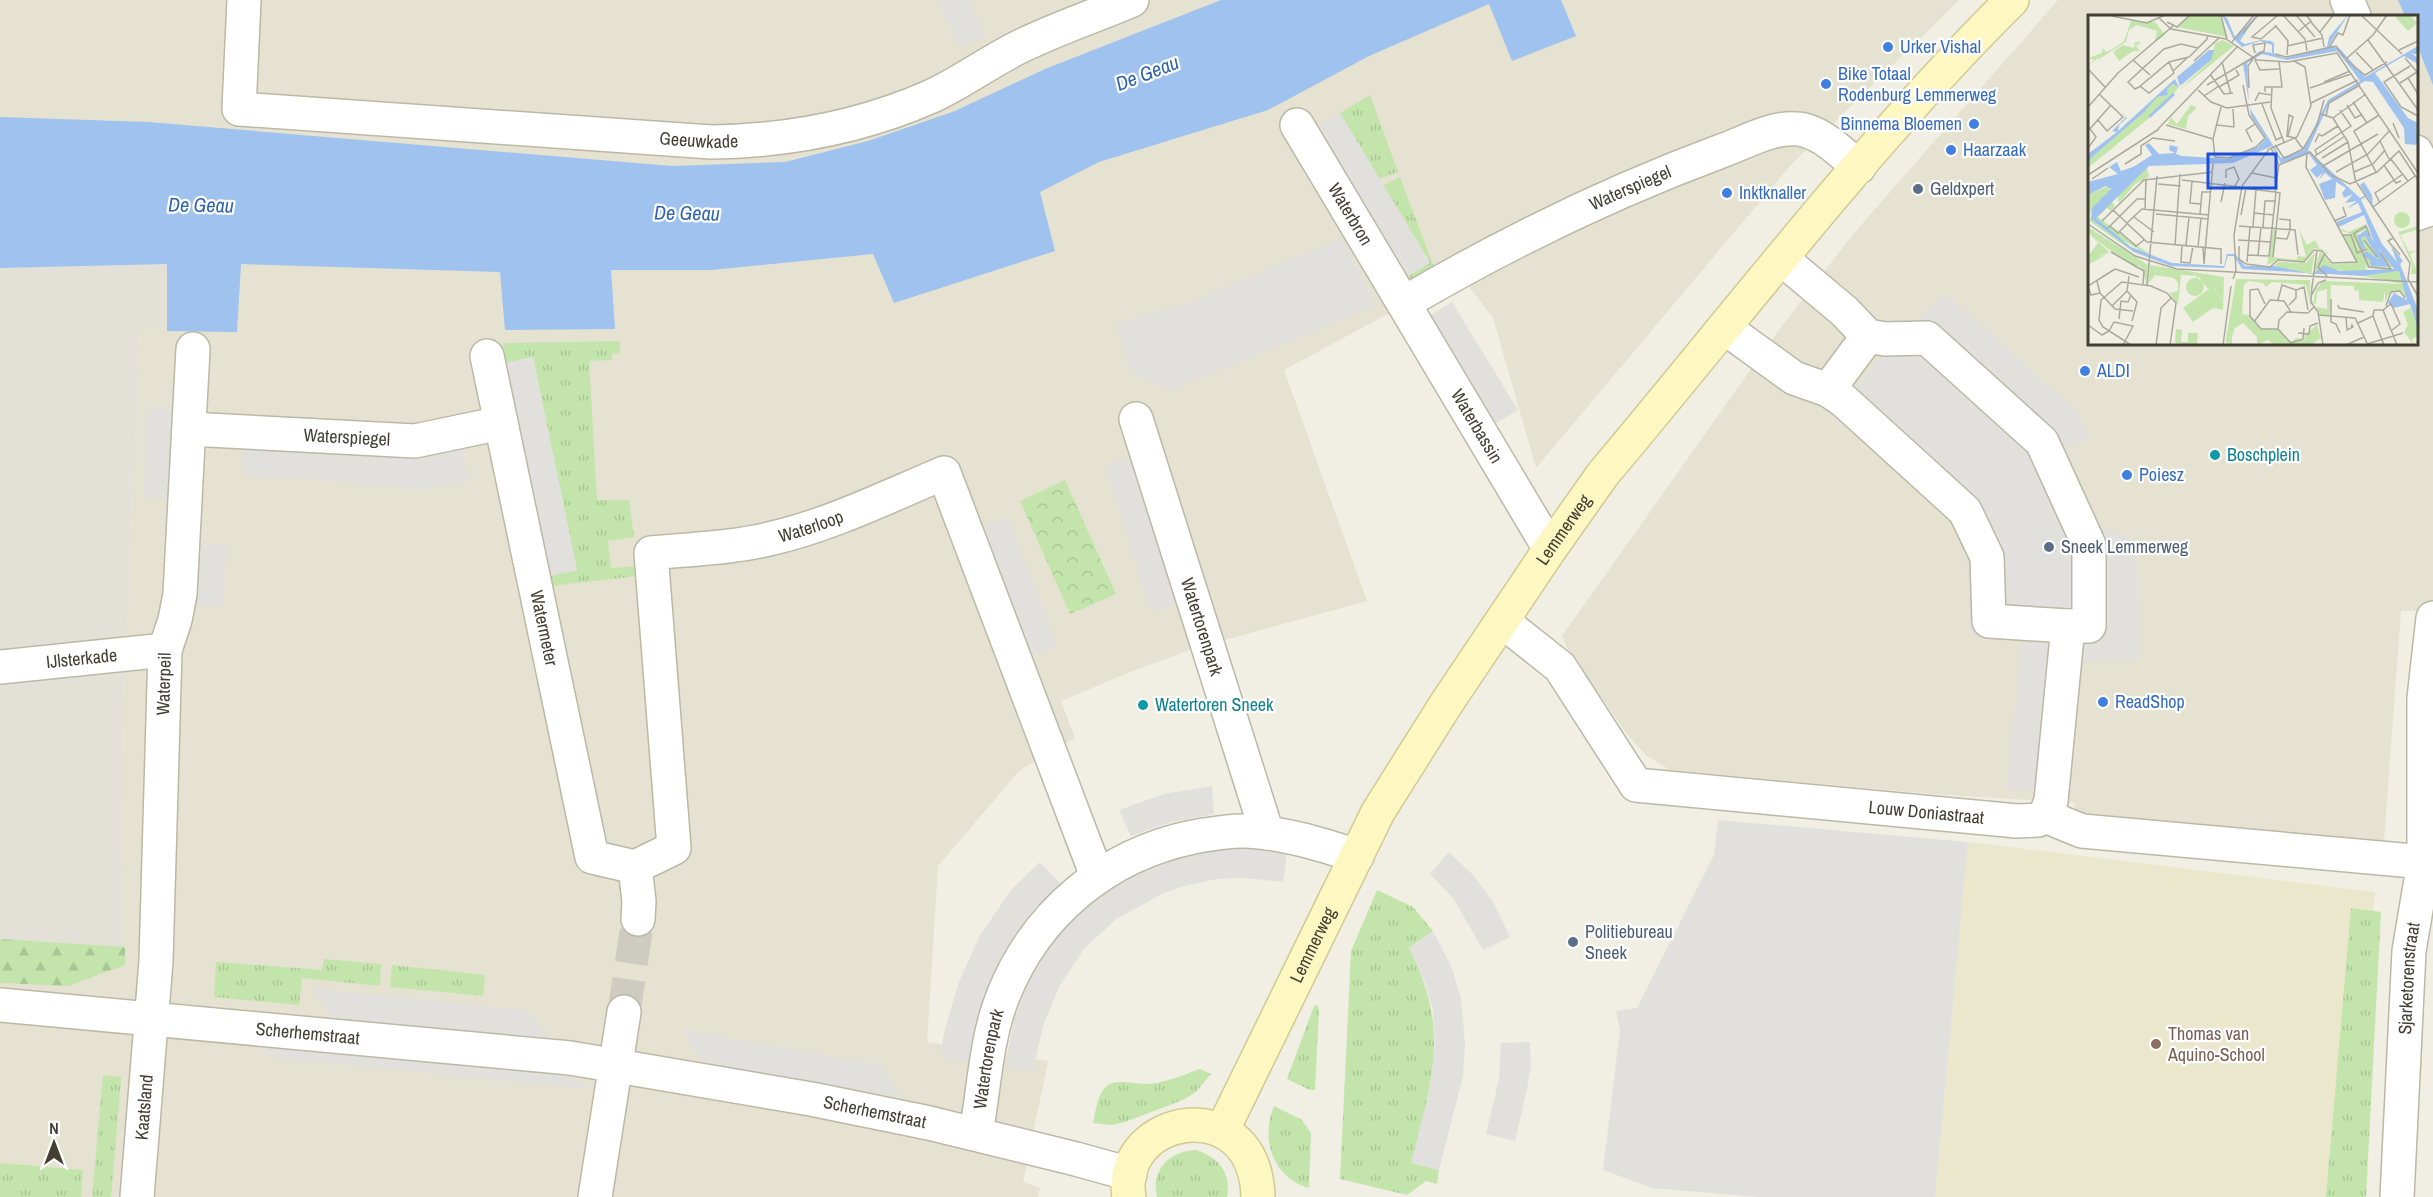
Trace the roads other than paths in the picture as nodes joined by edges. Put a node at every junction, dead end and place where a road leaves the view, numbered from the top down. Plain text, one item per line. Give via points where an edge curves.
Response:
1 (244, 0) edge
2 (1132, 0) edge
3 (2012, 0) edge
4 (2347, 0) edge
5 (2354, 15) edge
6 (1297, 125) dead end
7 (2418, 156) edge
8 (1859, 168) junction
9 (2433, 188) edge
10 (2433, 208) edge
11 (2418, 213) edge
12 (1782, 259) junction
13 (1404, 303) junction
14 (1725, 328) junction
15 (1868, 336) junction
16 (193, 349) dead end
17 (487, 356) dead end
18 (1828, 390) junction
19 (1136, 419) dead end
20 (501, 423) junction
21 (189, 429) junction
22 (1550, 549) junction
23 (2433, 618) edge
24 (1502, 621) junction
25 (2068, 626) junction
26 (165, 650) junction
27 (0, 667) edge
28 (2045, 816) junction
29 (1267, 833) junction
30 (1357, 856) junction
31 (2424, 862) junction
32 (635, 867) junction
33 (1097, 876) junction
34 (638, 919) tunnel mouth
35 (0, 1005) edge
36 (624, 1012) tunnel mouth
37 (153, 1019) junction
38 (616, 1065) junction
39 (1222, 1131) junction
40 (976, 1134) junction
41 (1130, 1186) edge
42 (137, 1197) edge
43 (595, 1197) edge
44 (1258, 1197) edge
45 (2397, 1197) edge

1 - 2 street, Geeuwkade via 239,109 690,141 789,137 867,119 929,97 1019,47
3 - 8 main road, Lemmerweg via 1971,40
4 - 5 street
6 - 13 street, Waterbron
7 - 9 street
8 - 12 main road, Lemmerweg
8 - 13 street, Waterspiegel via 1808,131 1777,131 1676,168 1552,223
10 - 11 street
12 - 14 main road, Lemmerweg
12 - 15 street
13 - 22 street, Waterbassin
14 - 18 street via 1794,378
14 - 22 main road, Lemmerweg via 1602,474
15 - 18 street
15 - 25 street via 1927,338 2042,442 2089,545 2089,626
16 - 21 street, Waterpeil
17 - 20 street, Watermeter
18 - 25 street via 1965,511 1987,557 1989,621
19 - 29 street, Watertorenpark
20 - 21 street, Waterspiegel via 415,441
20 - 32 street, Watermeter via 592,857
21 - 26 street, Waterpeil via 180,594
22 - 24 main road, Lemmerweg
23 - 31 street, Sjarketorenstraat via 2424,698
24 - 28 street, Louw Doniastraat via 1560,667 1636,785 2017,821
24 - 30 main road, Lemmerweg via 1378,812
25 - 28 street via 2051,801
26 - 27 street, IJlsterkade
26 - 37 street, Waterpeil
28 - 31 street via 2082,831
29 - 30 street, Watertorenpark via 1311,840
29 - 33 street, Watertorenpark via 1219,832 1176,840 1140,853
30 - 39 main road, Lemmerweg
31 - 45 street, Sjarketorenstraat via 2409,951
32 - 33 street, Waterloop via 674,848 651,553 775,538 944,472
32 - 34 street
33 - 40 street, Watertorenpark via 1048,921 1027,947 1014,972 1002,998 991,1044
35 - 37 street, Scherhemstraat
36 - 38 street
37 - 38 street, Scherhemstraat
37 - 42 street, Kaatsland
38 - 40 street, Scherhemstraat via 811,1099
38 - 43 street
39 - 41 main road via 1194,1125 1165,1130 1143,1148 1135,1161
39 - 44 main road via 1240,1144 1253,1164
40 - 41 street, Scherhemstraat

